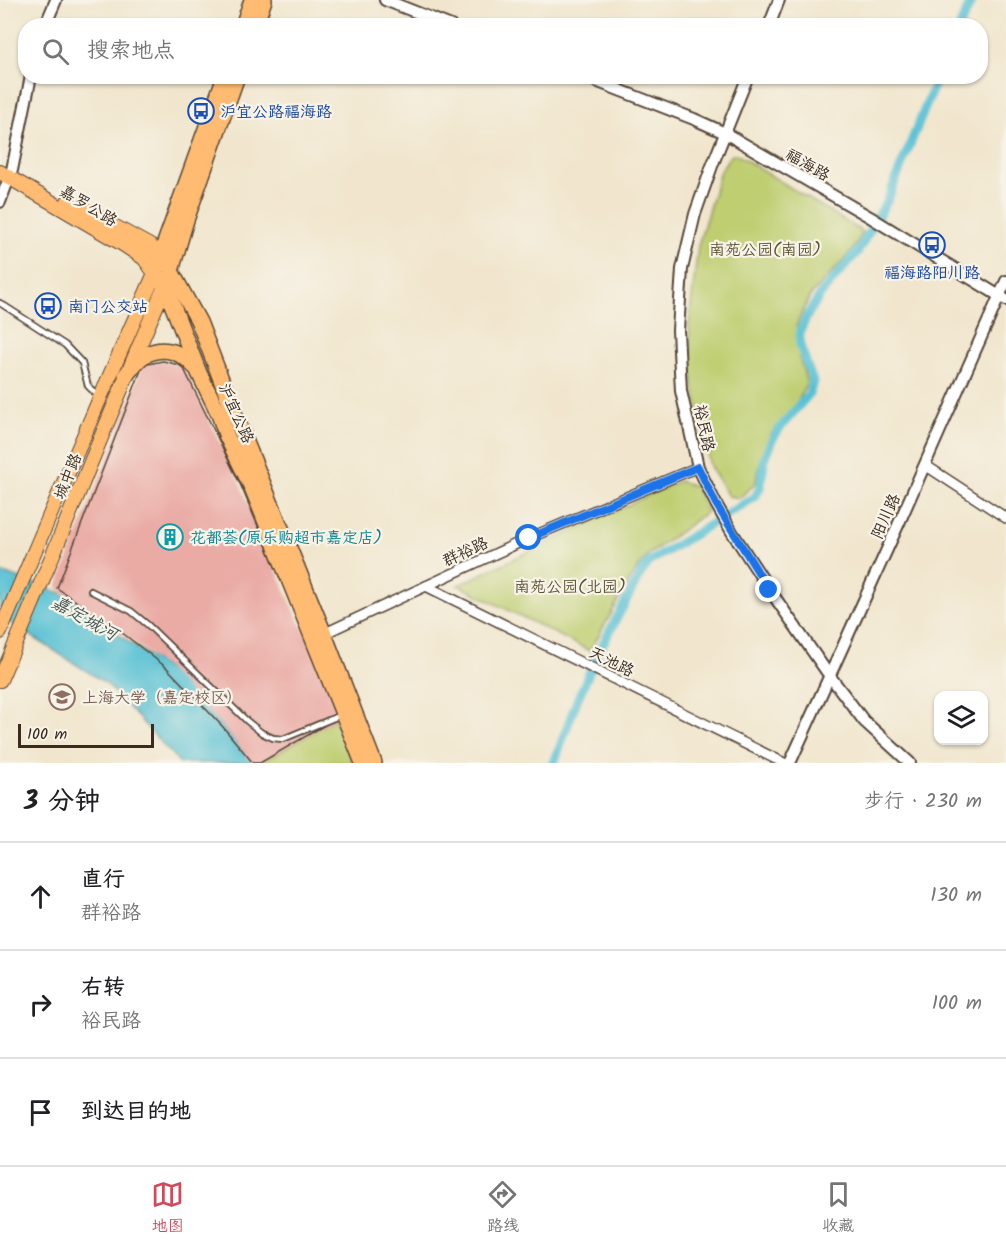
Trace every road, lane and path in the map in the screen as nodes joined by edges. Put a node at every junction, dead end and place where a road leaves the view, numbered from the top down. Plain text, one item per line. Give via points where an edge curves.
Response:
1 (56, 0) edge
2 (252, 0) edge
3 (264, 0) edge
4 (385, 0) edge
5 (779, 0) edge
6 (48, 18) edge
7 (246, 18) edge
8 (258, 18) edge
9 (431, 18) edge
10 (772, 18) edge
11 (30, 84) edge
12 (222, 84) edge
13 (234, 84) edge
14 (604, 84) edge
15 (745, 84) edge
16 (725, 133) junction
17 (6, 170) edge
18 (0, 202) edge
19 (161, 256) junction
20 (155, 273) junction
21 (168, 279) junction
22 (1006, 281) edge
23 (1003, 298) edge
24 (0, 303) edge
25 (199, 373) junction
26 (126, 375) junction
27 (99, 398) junction
28 (925, 465) junction
29 (698, 467) junction
30 (1006, 518) edge
31 (426, 586) junction
32 (91, 591) dead end
33 (1, 630) edge
34 (318, 636) junction
35 (829, 675) junction
36 (0, 680) edge
37 (344, 714) junction
38 (363, 763) edge
39 (374, 763) edge
40 (784, 763) edge
41 (790, 763) edge
42 (910, 763) edge

1 - 6 street
2 - 7 highway
3 - 8 highway
4 - 9 street
5 - 10 street
11 - 17 street
12 - 19 highway
13 - 21 highway
14 - 16 street, 福海路
15 - 16 street, 裕民路
16 - 23 street, 福海路
16 - 29 street, 裕民路 via 695,213 682,269 678,330 681,391
17 - 18 street
17 - 19 main road via 150,246
17 - 20 main road, 嘉罗公路 via 144,258
19 - 20 highway
19 - 21 main road
20 - 21 highway, 沪宜公路
20 - 27 main road, 城中路
21 - 25 highway, 沪宜公路
21 - 26 main road, 城中路
21 - 34 highway, 沪宜公路 via 199,322
22 - 23 street, 阳川路
23 - 28 street, 阳川路
24 - 27 lane via 65,345 82,363 88,386
25 - 26 highway via 181,354 159,351 140,359
25 - 34 highway, 沪宜公路
26 - 36 main road, 城中路
27 - 33 main road, 城中路
28 - 30 street
28 - 35 street, 阳川路
29 - 31 street, 群裕路
29 - 35 street, 裕民路 via 732,532
31 - 34 street, 群裕路
31 - 40 street, 天池路
32 - 37 lane via 148,625 262,733 284,739
34 - 37 highway, 沪宜公路
34 - 39 highway, 沪宜公路
35 - 41 street, 阳川路
35 - 42 street, 裕民路 via 864,721
37 - 38 highway, 沪宜公路

